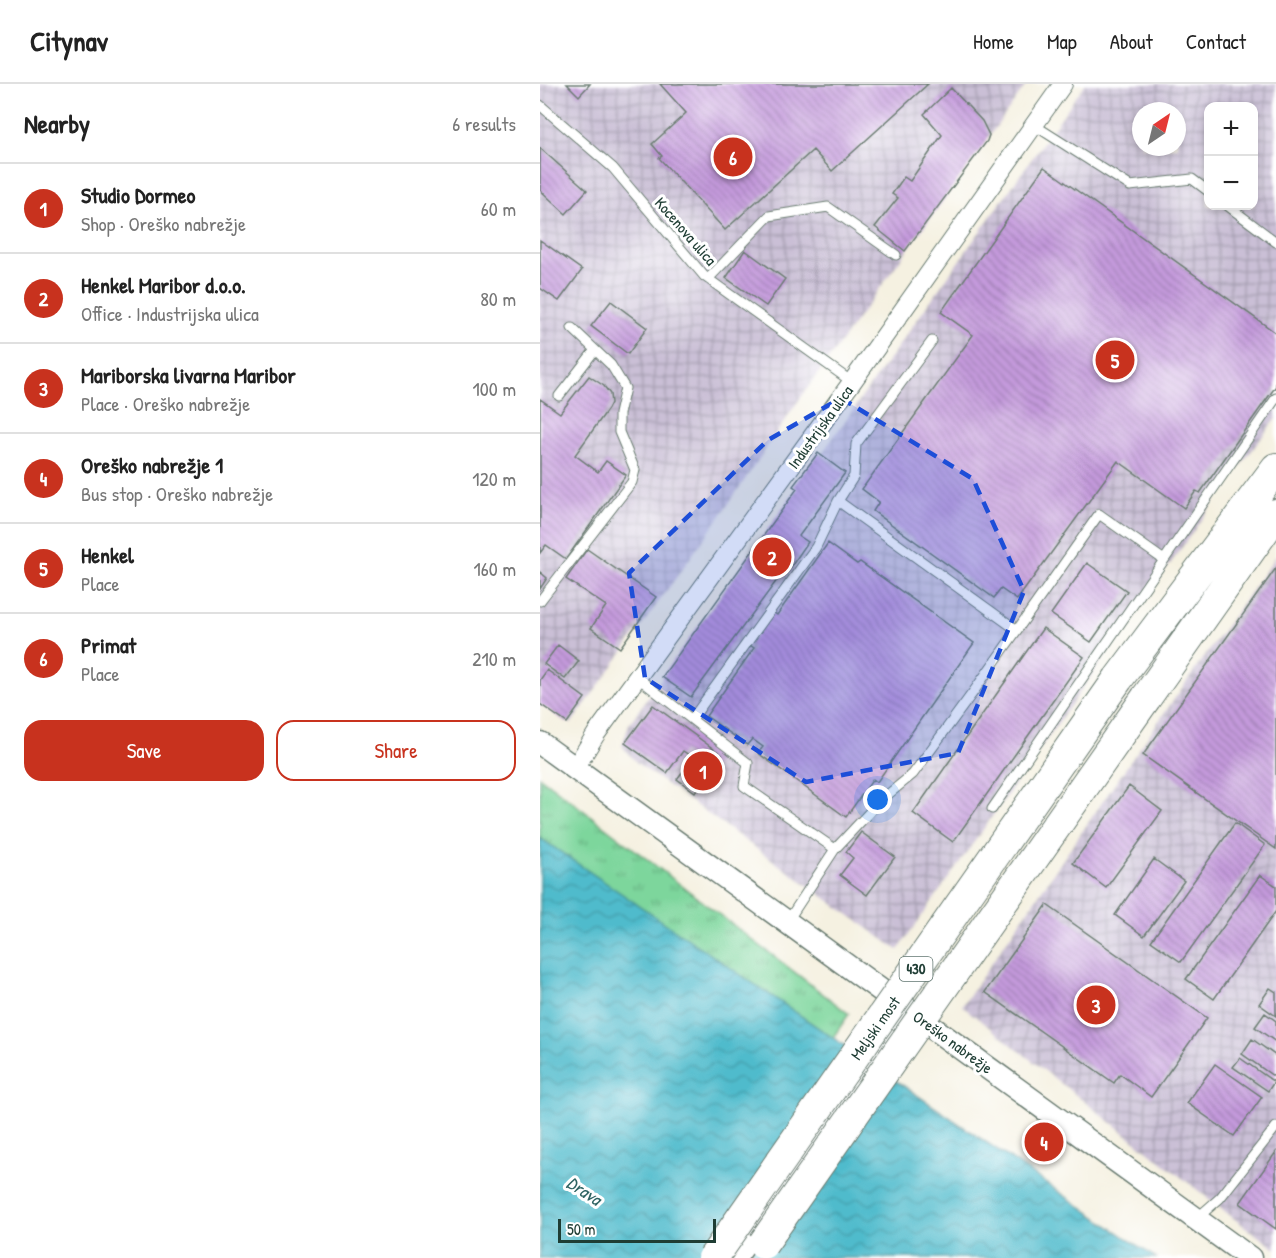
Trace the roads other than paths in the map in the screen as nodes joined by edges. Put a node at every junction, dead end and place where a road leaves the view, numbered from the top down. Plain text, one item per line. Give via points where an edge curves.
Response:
1 (1064, 84) edge
2 (540, 105) edge
3 (1034, 124) junction
4 (1204, 187) edge
5 (1233, 210) edge
6 (1276, 242) edge
7 (896, 255) dead end
8 (708, 279) junction
9 (572, 328) dead end
10 (933, 341) dead end
11 (595, 350) junction
12 (852, 382) junction
13 (559, 396) dead end
14 (1276, 398) edge
15 (1276, 460) edge
16 (1276, 468) edge
17 (838, 501) junction
18 (1268, 512) edge
19 (1164, 560) junction
20 (540, 601) edge
21 (1017, 630) junction
22 (638, 678) junction
23 (692, 719) junction
24 (540, 743) edge
25 (575, 768) junction
26 (992, 809) dead end
27 (835, 849) junction
28 (788, 922) junction
29 (908, 1009) junction
30 (1276, 1127) edge
31 (1196, 1219) junction
32 (713, 1258) edge
33 (735, 1258) edge
34 (753, 1258) edge
35 (1250, 1258) edge

1 - 3 street, Industrijska ulica
2 - 8 lane, Kocenova ulica via 613,168
3 - 4 lane via 1130,186 1192,179
3 - 12 street, Industrijska ulica
5 - 6 lane
7 - 8 lane via 828,207 769,216
8 - 12 lane, Kocenova ulica
9 - 11 lane
10 - 17 lane via 856,444 854,476
11 - 13 lane
11 - 20 lane via 625,388 619,432 635,470 632,482
12 - 22 street, Industrijska ulica
14 - 19 lane
15 - 18 highway
16 - 18 highway, 430
17 - 21 lane
17 - 23 lane via 816,547
18 - 32 highway, Meljski most / 430, bridge via 1118,679
18 - 34 highway, Meljski most / 430, bridge via 1146,698
19 - 21 lane via 1100,514
19 - 26 lane
21 - 27 lane via 913,774 880,801
22 - 23 lane
22 - 25 street, Industrijska ulica
23 - 27 lane via 748,763 744,786
24 - 25 street, Oreško nabrežje
25 - 28 street, Oreško nabrežje
27 - 28 lane
28 - 29 street, Oreško nabrežje
29 - 31 street, Oreško nabrežje
29 - 33 street, Meljski most
30 - 31 lane via 1220,1198
31 - 35 street, Oreško nabrežje

